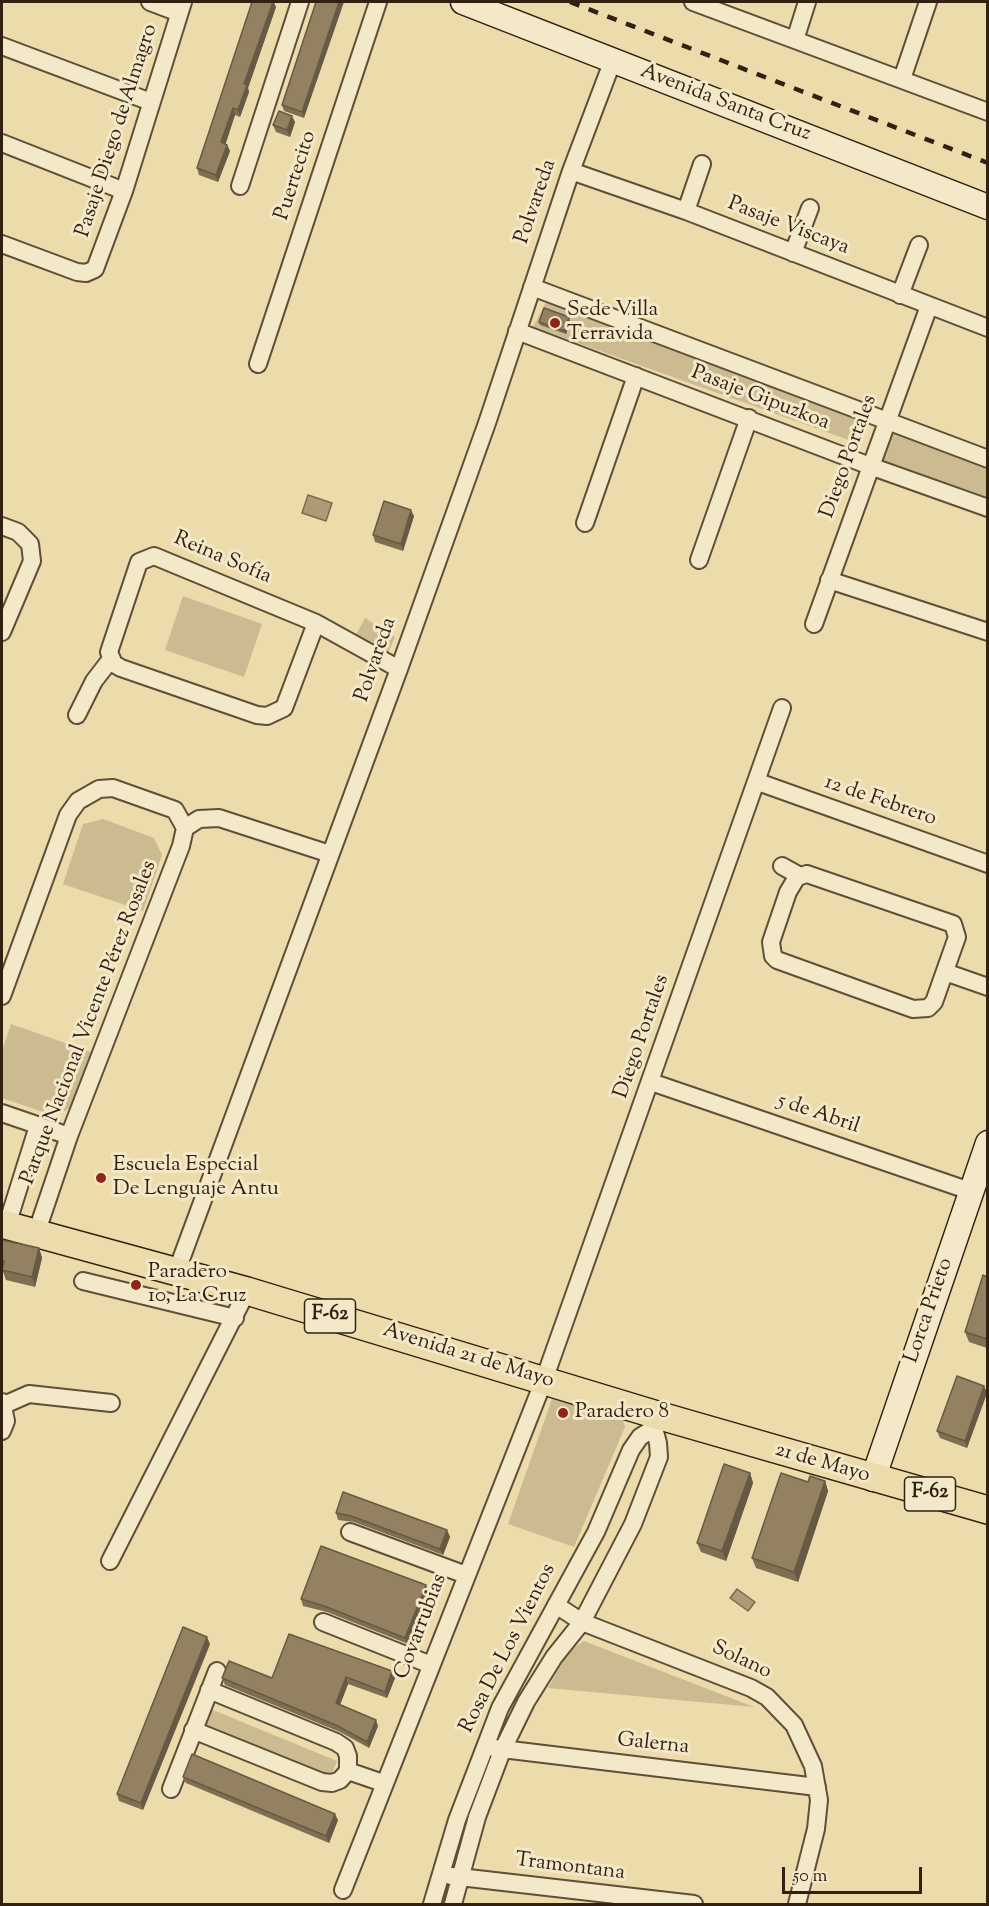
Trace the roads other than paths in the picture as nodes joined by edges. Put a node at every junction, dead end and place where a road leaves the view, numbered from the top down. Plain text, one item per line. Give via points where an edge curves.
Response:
1 (150, 2) edge
2 (300, 2) edge
3 (378, 2) edge
4 (463, 2) edge
5 (693, 2) edge
6 (743, 2) edge
7 (807, 2) edge
8 (928, 2) edge
9 (181, 7) edge
10 (739, 19) junction
11 (795, 40) junction
12 (2, 46) edge
13 (613, 60) junction
14 (902, 79) junction
15 (151, 102) junction
16 (987, 112) edge
17 (2, 143) edge
18 (702, 164) dead end
19 (571, 171) junction
20 (240, 186) dead end
21 (124, 191) junction
22 (987, 207) edge
23 (810, 208) dead end
24 (686, 212) junction
25 (2, 244) edge
26 (919, 245) dead end
27 (793, 253) junction
28 (532, 286) junction
29 (900, 295) junction
30 (929, 306) junction
31 (987, 328) edge
32 (518, 331) junction
33 (258, 364) dead end
34 (636, 376) junction
35 (749, 418) junction
36 (887, 420) junction
37 (987, 459) edge
38 (870, 466) junction
39 (987, 508) edge
40 (585, 523) dead end
41 (2, 526) edge
42 (699, 560) dead end
43 (829, 580) junction
44 (316, 623) junction
45 (814, 624) dead end
46 (2, 632) edge
47 (987, 632) edge
48 (111, 659) junction
49 (399, 669) junction
50 (782, 708) dead end
51 (78, 715) dead end
52 (758, 783) junction
53 (185, 828) junction
54 (330, 854) junction
55 (987, 864) edge
56 (782, 866) dead end
57 (800, 876) junction
58 (945, 972) junction
59 (987, 987) edge
60 (2, 996) edge
61 (651, 1082) junction
62 (2, 1113) edge
63 (38, 1126) junction
64 (69, 1136) junction
65 (987, 1143) edge
66 (970, 1191) junction
67 (4, 1225) edge
68 (36, 1234) junction
69 (176, 1273) junction
70 (83, 1281) dead end
71 (247, 1291) junction
72 (235, 1318) junction
73 (544, 1380) junction
74 (3, 1403) edge
75 (111, 1403) dead end
76 (655, 1421) junction
77 (2, 1431) edge
78 (873, 1479) junction
79 (987, 1510) edge
80 (350, 1532) dead end
81 (110, 1561) dead end
82 (466, 1575) junction
83 (556, 1605) junction
84 (323, 1622) dead end
85 (582, 1622) junction
86 (431, 1665) junction
87 (217, 1671) dead end
88 (209, 1690) junction
89 (194, 1730) junction
90 (484, 1745) junction
91 (502, 1750) junction
92 (348, 1771) junction
93 (383, 1783) junction
94 (817, 1787) junction
95 (171, 1789) dead end
96 (440, 1874) junction
97 (461, 1878) junction
98 (343, 1890) dead end
99 (432, 1905) edge
100 (453, 1905) edge
101 (694, 1905) edge
102 (797, 1905) edge

1 - 9 street
2 - 20 street
3 - 33 street, Puertecito
4 - 13 main road, Avenida Santa Cruz
5 - 10 street
6 - 10 street
7 - 11 street
8 - 14 street
9 - 15 street, Pasaje Diego de Almagro
10 - 11 street
11 - 14 street
12 - 15 street
13 - 19 street, Polvareda
13 - 22 main road, Avenida Santa Cruz
14 - 16 street
15 - 21 street, Pasaje Diego de Almagro
17 - 21 street
18 - 24 street
19 - 24 street, Pasaje Viscaya
19 - 28 street, Polvareda
21 - 25 street, Pasaje Diego de Almagro via 99,264 91,271 78,272
23 - 27 street
24 - 27 street, Pasaje Viscaya
26 - 29 street
27 - 29 street, Pasaje Viscaya
28 - 32 street, Polvareda
28 - 36 street, Pasaje Gipuzkoa
29 - 30 street, Pasaje Viscaya
30 - 31 street, Pasaje Viscaya
30 - 36 street, Diego Portales
32 - 34 street, Pasaje Gipuzkoa
32 - 49 street, Polvareda
34 - 35 street, Pasaje Gipuzkoa
34 - 40 street
35 - 38 street, Pasaje Gipuzkoa
35 - 42 street
36 - 37 street, Pasaje Gipuzkoa
36 - 38 street, Diego Portales
38 - 39 street, Pasaje Gipuzkoa
38 - 43 street, Diego Portales
41 - 46 street via 18,532 30,544 32,561
43 - 45 street, Diego Portales
43 - 47 street
44 - 48 street via 284,708 267,716 121,668
44 - 48 street, Reina Sofía via 159,557 148,556 139,562 109,645
44 - 49 street, Reina Sofía
48 - 51 street via 94,681
49 - 54 street, Polvareda
50 - 52 street, Diego Portales
52 - 55 street, 12 de Febrero
52 - 61 street, Diego Portales
53 - 54 street via 199,819 219,818
53 - 60 street via 176,810 113,788 99,789 78,801 68,815
53 - 64 street, Parque Nacional Vicente Pérez Rosales
54 - 69 street, Polvareda
56 - 57 street
57 - 58 street via 812,875 953,924 957,937
57 - 58 street via 788,892 771,942 773,956 780,963 921,1010 934,1002
58 - 59 street
61 - 66 street, 5 de Abril
61 - 73 street, Diego Portales
62 - 63 street
63 - 64 street
63 - 67 street
64 - 68 street, Parque Nacional Vicente Pérez Rosales
65 - 66 main road, Lorca Prieto
66 - 78 main road, Lorca Prieto
67 - 68 main road, Avenida 21 de Mayo / F-62
68 - 69 main road, Avenida 21 de Mayo / F-62
69 - 71 main road, Avenida 21 de Mayo / F-62
70 - 72 street
71 - 72 street
71 - 73 main road, Avenida 21 de Mayo / F-62
72 - 81 street
73 - 76 main road, Avenida 21 de Mayo / F-62
73 - 82 street, Covarrubias
74 - 75 street via 29,1394
74 - 77 street via 6,1421
76 - 78 main road, 21 de Mayo / F-62
76 - 83 street, Rosa De Los Vientos via 631,1450 596,1532
76 - 85 street, Rosa De Los Vientos via 658,1457 633,1524
78 - 79 main road, 21 de Mayo / F-62
80 - 82 street
82 - 86 street, Covarrubias
83 - 85 street, Solano
83 - 90 street, Rosa De Los Vientos via 533,1643
84 - 86 street
85 - 91 street, Rosa De Los Vientos via 531,1693
85 - 94 street, Solano via 724,1676 767,1697 794,1725
86 - 93 street, Covarrubias
87 - 88 street
88 - 89 street
88 - 92 street via 336,1742 345,1748
89 - 92 street via 322,1782 340,1780
89 - 95 street
90 - 91 street, Galerna
90 - 96 street, Rosa De Los Vientos
91 - 94 street, Galerna
91 - 97 street, Rosa De Los Vientos via 477,1817
92 - 93 street
93 - 98 street, Covarrubias
94 - 102 street, Solano via 816,1828
96 - 97 street, Tramontana
96 - 99 street, Rosa De Los Vientos
97 - 100 street, Rosa De Los Vientos
97 - 101 street, Tramontana

